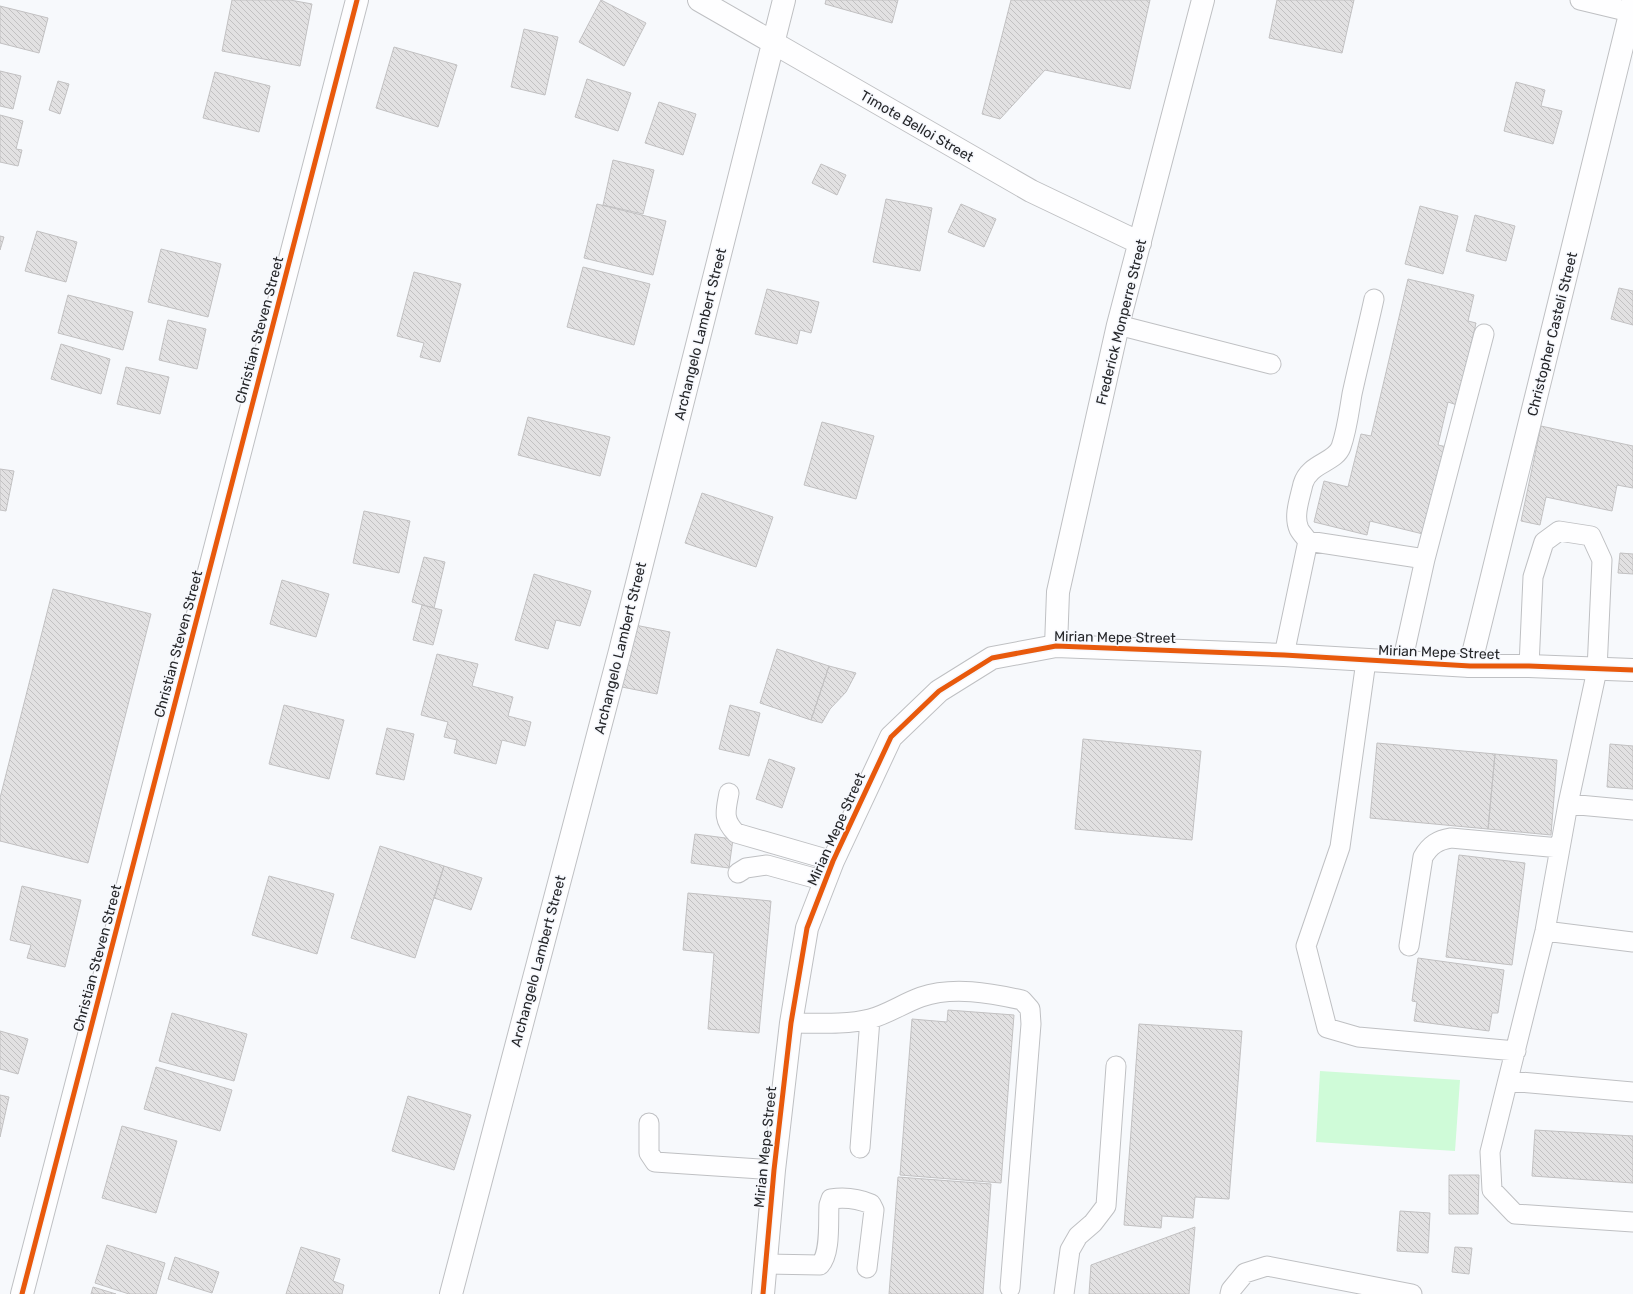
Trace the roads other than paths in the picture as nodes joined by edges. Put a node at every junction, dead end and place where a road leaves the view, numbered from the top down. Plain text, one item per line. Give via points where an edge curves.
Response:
1 (357, 0) edge
2 (699, 0) edge
3 (784, 0) edge
4 (1203, 0) edge
5 (1580, 0) edge
6 (1632, 7) edge
7 (774, 43) junction
8 (1140, 243) junction
9 (1374, 299) dead end
10 (1118, 325) junction
11 (1484, 334) dead end
12 (1271, 364) dead end
13 (1308, 541) junction
14 (1425, 559) junction
15 (1056, 646) junction
16 (1284, 655) junction
17 (1366, 661) junction
18 (1402, 663) junction
19 (1470, 666) junction
20 (1529, 666) junction
21 (1597, 670) junction
22 (1633, 670) edge
23 (730, 793) dead end
24 (1568, 804) junction
25 (1633, 810) edge
26 (1560, 848) junction
27 (833, 861) junction
28 (738, 873) dead end
29 (825, 881) junction
30 (1545, 931) junction
31 (1633, 942) edge
32 (1410, 946) dead end
33 (870, 1019) junction
34 (791, 1023) junction
35 (1516, 1051) junction
36 (1116, 1066) dead end
37 (1508, 1081) junction
38 (1633, 1092) edge
39 (649, 1123) dead end
40 (860, 1148) dead end
41 (774, 1170) junction
42 (1633, 1222) edge
43 (766, 1264) junction
44 (867, 1268) dead end
45 (1010, 1288) dead end
46 (22, 1294) edge
47 (451, 1294) edge
48 (763, 1294) edge
49 (1064, 1294) edge
50 (1230, 1294) edge
51 (1412, 1294) edge

1 - 46 street, Christian Steven Street
2 - 7 street, Timote Belloi Street
3 - 7 street, Archangelo Lambert Street
4 - 8 street, Frederick Monperre Street
5 - 6 lane
6 - 19 street, Christopher Casteli Street
7 - 8 street, Timote Belloi Street via 1031,191
7 - 47 street, Archangelo Lambert Street via 620,651
8 - 10 street, Frederick Monperre Street
9 - 13 lane via 1340,449 1335,456 1307,475 1304,483 1296,516 1299,528
10 - 12 lane
10 - 15 street, Frederick Monperre Street via 1058,592
11 - 14 lane
13 - 14 lane
13 - 16 lane
14 - 18 lane
15 - 16 street, Mirian Mepe Street
15 - 27 street, Mirian Mepe Street via 992,658 939,691 891,738
16 - 17 street, Mirian Mepe Street
17 - 18 street, Mirian Mepe Street
17 - 35 lane via 1340,847 1306,946 1327,1028 1358,1037
18 - 19 street, Mirian Mepe Street
19 - 20 street, Mirian Mepe Street
20 - 21 street, Mirian Mepe Street
20 - 21 lane via 1533,577 1544,542 1559,531 1591,536 1602,560
21 - 22 street, Mirian Mepe Street
21 - 24 lane
23 - 27 lane via 726,809 727,818 729,826 736,833
24 - 25 lane
24 - 26 lane
26 - 30 lane
26 - 32 lane via 1477,839 1441,839 1429,847 1423,857
27 - 29 street, Mirian Mepe Street
28 - 29 lane via 746,868 767,865
29 - 34 street, Mirian Mepe Street via 807,928
30 - 31 lane
30 - 35 lane
33 - 34 lane via 834,1023
33 - 40 lane
33 - 45 lane via 922,996 948,992 1022,1000 1030,1009 1031,1024
34 - 41 street, Mirian Mepe Street
35 - 37 lane
36 - 49 lane via 1106,1206 1093,1223 1078,1236 1070,1250
37 - 38 lane
37 - 42 lane via 1490,1152 1492,1190 1515,1214
39 - 41 lane via 649,1153 656,1162
41 - 43 street, Mirian Mepe Street
43 - 44 lane via 820,1265 825,1260 827,1249 829,1205 831,1199 837,1198 861,1200 871,1204 874,1210
43 - 48 street, Mirian Mepe Street
50 - 51 lane via 1245,1273 1267,1266

